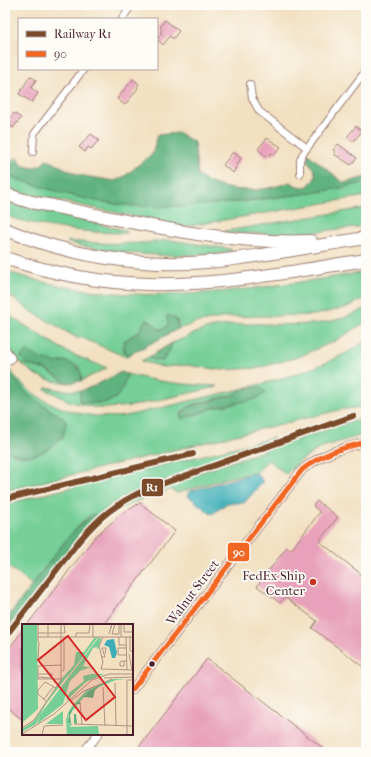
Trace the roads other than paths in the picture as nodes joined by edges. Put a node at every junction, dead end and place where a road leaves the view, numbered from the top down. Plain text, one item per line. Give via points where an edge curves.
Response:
1 (132, 5) edge
2 (123, 18) edge
3 (83, 70) edge
4 (366, 70) edge
5 (250, 84) dead end
6 (307, 148) junction
7 (33, 152) dead end
8 (300, 174) dead end
9 (5, 194) edge
10 (5, 229) edge
11 (362, 238) edge
12 (5, 258) edge
13 (366, 260) edge
14 (366, 442) edge
15 (133, 689) edge
16 (97, 735) edge
17 (84, 752) edge

1 - 2 street
3 - 7 street via 34,134
4 - 6 street
5 - 6 street via 252,98 259,112
6 - 8 street via 300,160
9 - 11 highway via 128,221 240,240 297,242
10 - 11 highway via 64,249 151,262 207,262 282,253
12 - 13 highway via 81,276 147,284 211,282
14 - 15 street, Walnut Street via 329,452 302,470
16 - 17 street

